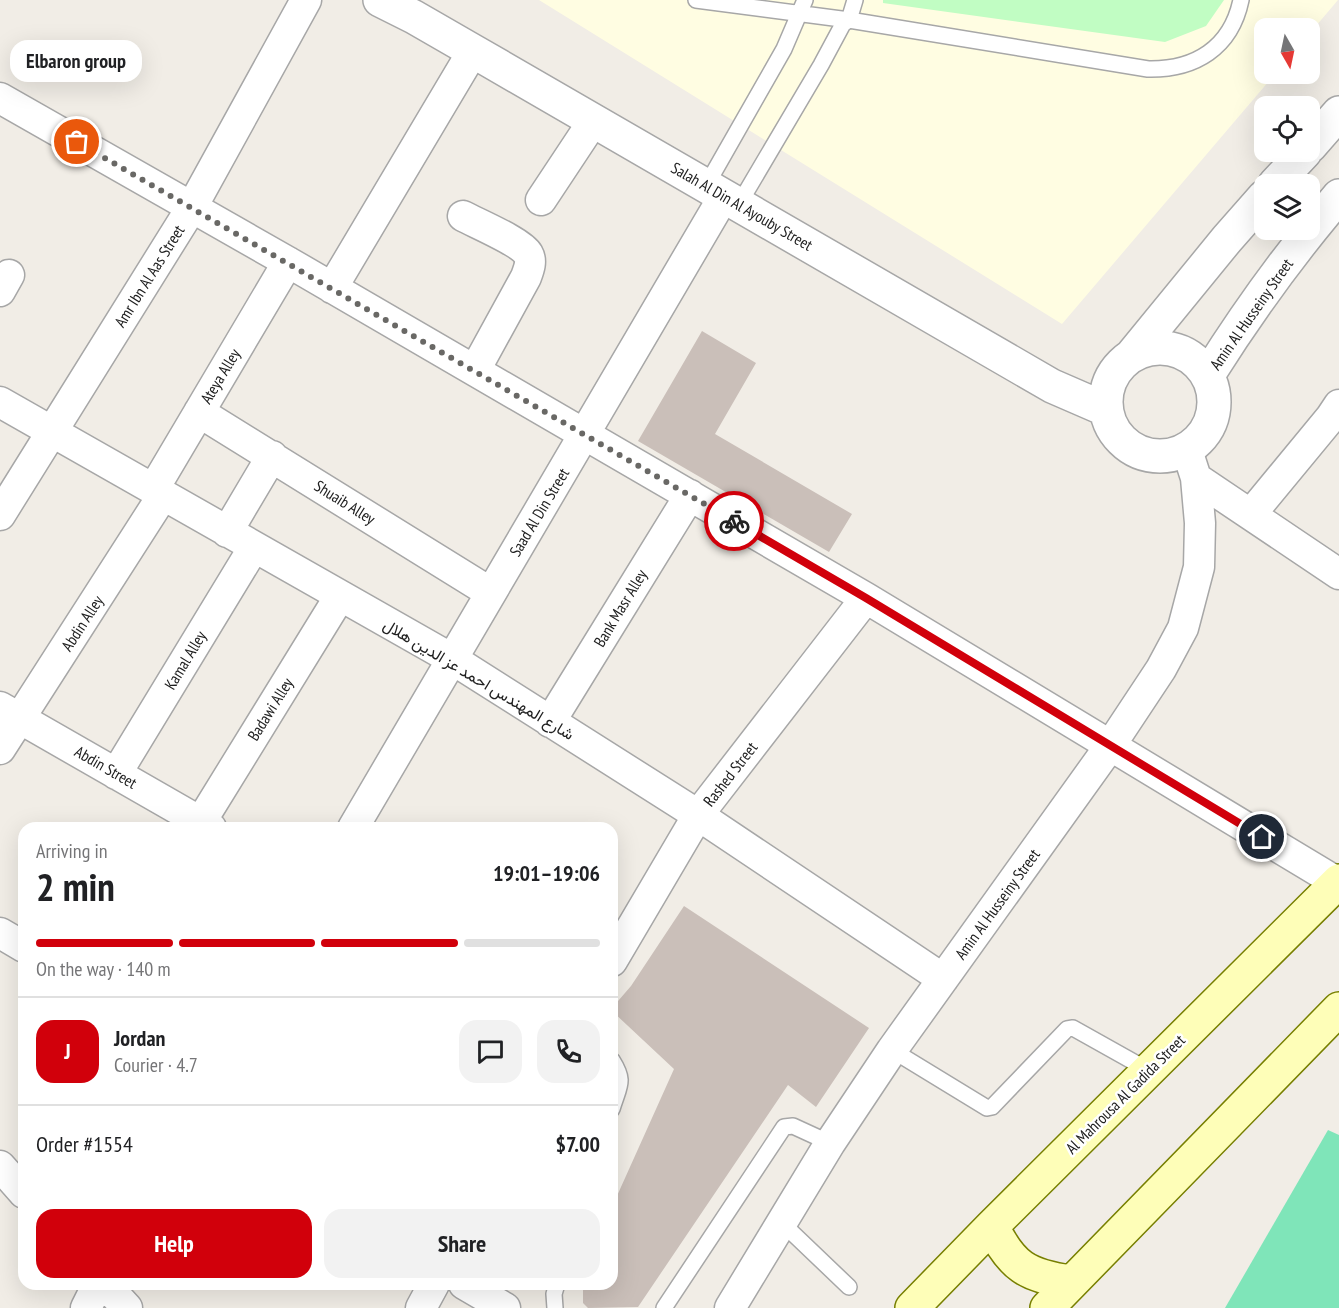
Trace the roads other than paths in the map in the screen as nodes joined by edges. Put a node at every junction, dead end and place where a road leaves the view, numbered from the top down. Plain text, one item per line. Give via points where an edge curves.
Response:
1 (306, 0) edge
2 (380, 0) edge
3 (696, 0) edge
4 (855, 0) edge
5 (1241, 0) edge
6 (803, 6) edge
7 (849, 20) junction
8 (473, 51) junction
9 (0, 98) edge
10 (1339, 113) edge
11 (594, 120) junction
12 (1320, 135) edge
13 (1296, 162) edge
14 (1284, 174) edge
15 (723, 196) junction
16 (1339, 196) edge
17 (541, 200) dead end
18 (192, 207) junction
19 (1254, 208) edge
20 (463, 216) dead end
21 (288, 262) junction
22 (332, 288) junction
23 (1133, 354) junction
24 (475, 370) junction
25 (1208, 375) junction
26 (0, 402) edge
27 (1105, 409) junction
28 (199, 411) junction
29 (1336, 415) edge
30 (52, 432) junction
31 (585, 434) junction
32 (272, 456) junction
33 (1191, 464) junction
34 (158, 493) junction
35 (690, 495) junction
36 (1251, 514) junction
37 (0, 515) edge
38 (227, 532) junction
39 (254, 547) junction
40 (1339, 574) edge
41 (491, 593) junction
42 (340, 596) junction
43 (866, 598) junction
44 (452, 659) junction
45 (10, 712) edge
46 (550, 722) junction
47 (1110, 746) junction
48 (0, 750) edge
49 (116, 774) junction
50 (698, 815) junction
51 (196, 822) edge
52 (205, 822) edge
53 (357, 822) edge
54 (1338, 882) edge
55 (0, 933) edge
56 (18, 944) edge
57 (618, 951) edge
58 (943, 979) junction
59 (1339, 1009) edge
60 (892, 1050) junction
61 (618, 1070) edge
62 (1148, 1070) junction
63 (618, 1088) edge
64 (830, 1143) junction
65 (0, 1166) edge
66 (18, 1186) edge
67 (782, 1223) junction
68 (992, 1226) junction
69 (1071, 1282) junction
70 (849, 1287) dead end
71 (95, 1290) edge
72 (110, 1290) edge
73 (431, 1290) edge
74 (474, 1290) edge
75 (555, 1290) edge
76 (917, 1307) edge
77 (86, 1308) edge
78 (127, 1308) edge
79 (421, 1308) edge
80 (505, 1308) edge
81 (555, 1308) edge
82 (664, 1308) edge
83 (730, 1308) edge
84 (1047, 1308) edge

1 - 18 street, Amr Ibn Al Aas Street
2 - 8 street, Salah Al Din Al Ayouby Street
3 - 6 lane
4 - 7 lane
5 - 7 lane via 1231,28 1219,44 1187,65 1168,69
6 - 7 lane
6 - 15 lane
7 - 15 lane via 821,65
8 - 11 street, Salah Al Din Al Ayouby Street
8 - 22 street
9 - 18 street
10 - 12 street
11 - 15 street, Salah Al Din Al Ayouby Street
11 - 17 street
13 - 14 street
15 - 27 street, Salah Al Din Al Ayouby Street via 1052,386
15 - 31 street, Saad Al Din Street
16 - 25 street, Amin Al Husseiny Street via 1241,323
18 - 21 street
18 - 30 street, Amr Ibn Al Aas Street
19 - 23 street
20 - 24 street via 521,246 529,255 530,265
21 - 22 street
21 - 28 street, Ateya Alley
22 - 24 street
23 - 25 street via 1153,348 1175,349 1194,359
23 - 27 street via 1112,378
24 - 31 street
25 - 33 street via 1215,395 1213,416
26 - 30 street, شارع المهندس احمد عز الدين هلال
27 - 33 street via 1112,429 1126,445 1145,455 1166,456
28 - 32 street, Shuaib Alley
28 - 34 street, Ateya Alley
29 - 36 street
30 - 34 street, شارع المهندس احمد عز الدين هلال
30 - 37 street, Amr Ibn Al Aas Street
31 - 35 street
31 - 41 street, Saad Al Din Street
32 - 38 street
32 - 41 street, Shuaib Alley
33 - 36 street
33 - 47 street, Amin Al Husseiny Street via 1200,523 1199,567 1183,628
34 - 38 street, شارع المهندس احمد عز الدين هلال
34 - 45 street, Abdin Alley
35 - 43 street
35 - 46 street, Bank Masr Alley
36 - 40 street
38 - 39 street, شارع المهندس احمد عز الدين هلال
39 - 42 street, شارع المهندس احمد عز الدين هلال
39 - 49 street, Kamal Alley
41 - 44 street, Saad Al Din Street
42 - 44 street, شارع المهندس احمد عز الدين هلال
42 - 52 street, Badawi Alley
43 - 47 street
43 - 50 street, Rashed Street
44 - 46 street, شارع المهندس احمد عز الدين هلال
44 - 53 street, Saad Al Din Street
45 - 48 street, Abdin Alley
45 - 49 street, Abdin Street
46 - 50 street, شارع المهندس احمد عز الدين هلال
47 - 54 street
47 - 58 street, Amin Al Husseiny Street
49 - 51 street, Abdin Street
50 - 57 street, Rashed Street
50 - 58 street, شارع المهندس احمد عز الدين هلال
54 - 62 main road, Al Mahrousa Al Gadida Street
55 - 56 street
58 - 60 street, Amin Al Husseiny Street
59 - 69 main road
60 - 62 lane via 987,1108 1067,1029 1073,1028
60 - 64 street, Amin Al Husseiny Street
61 - 63 lane
62 - 68 main road, Al Mahrousa Al Gadida Street
64 - 67 street, Amin Al Husseiny Street
64 - 82 lane via 793,1126 784,1127
65 - 66 street
67 - 70 lane
67 - 83 street, Amin Al Husseiny Street
68 - 69 main road via 1003,1249 1022,1268 1045,1279
68 - 76 main road, Al Mahrousa Al Gadida Street
69 - 84 main road
71 - 77 street
72 - 78 street
73 - 79 street
74 - 80 street
75 - 81 lane

